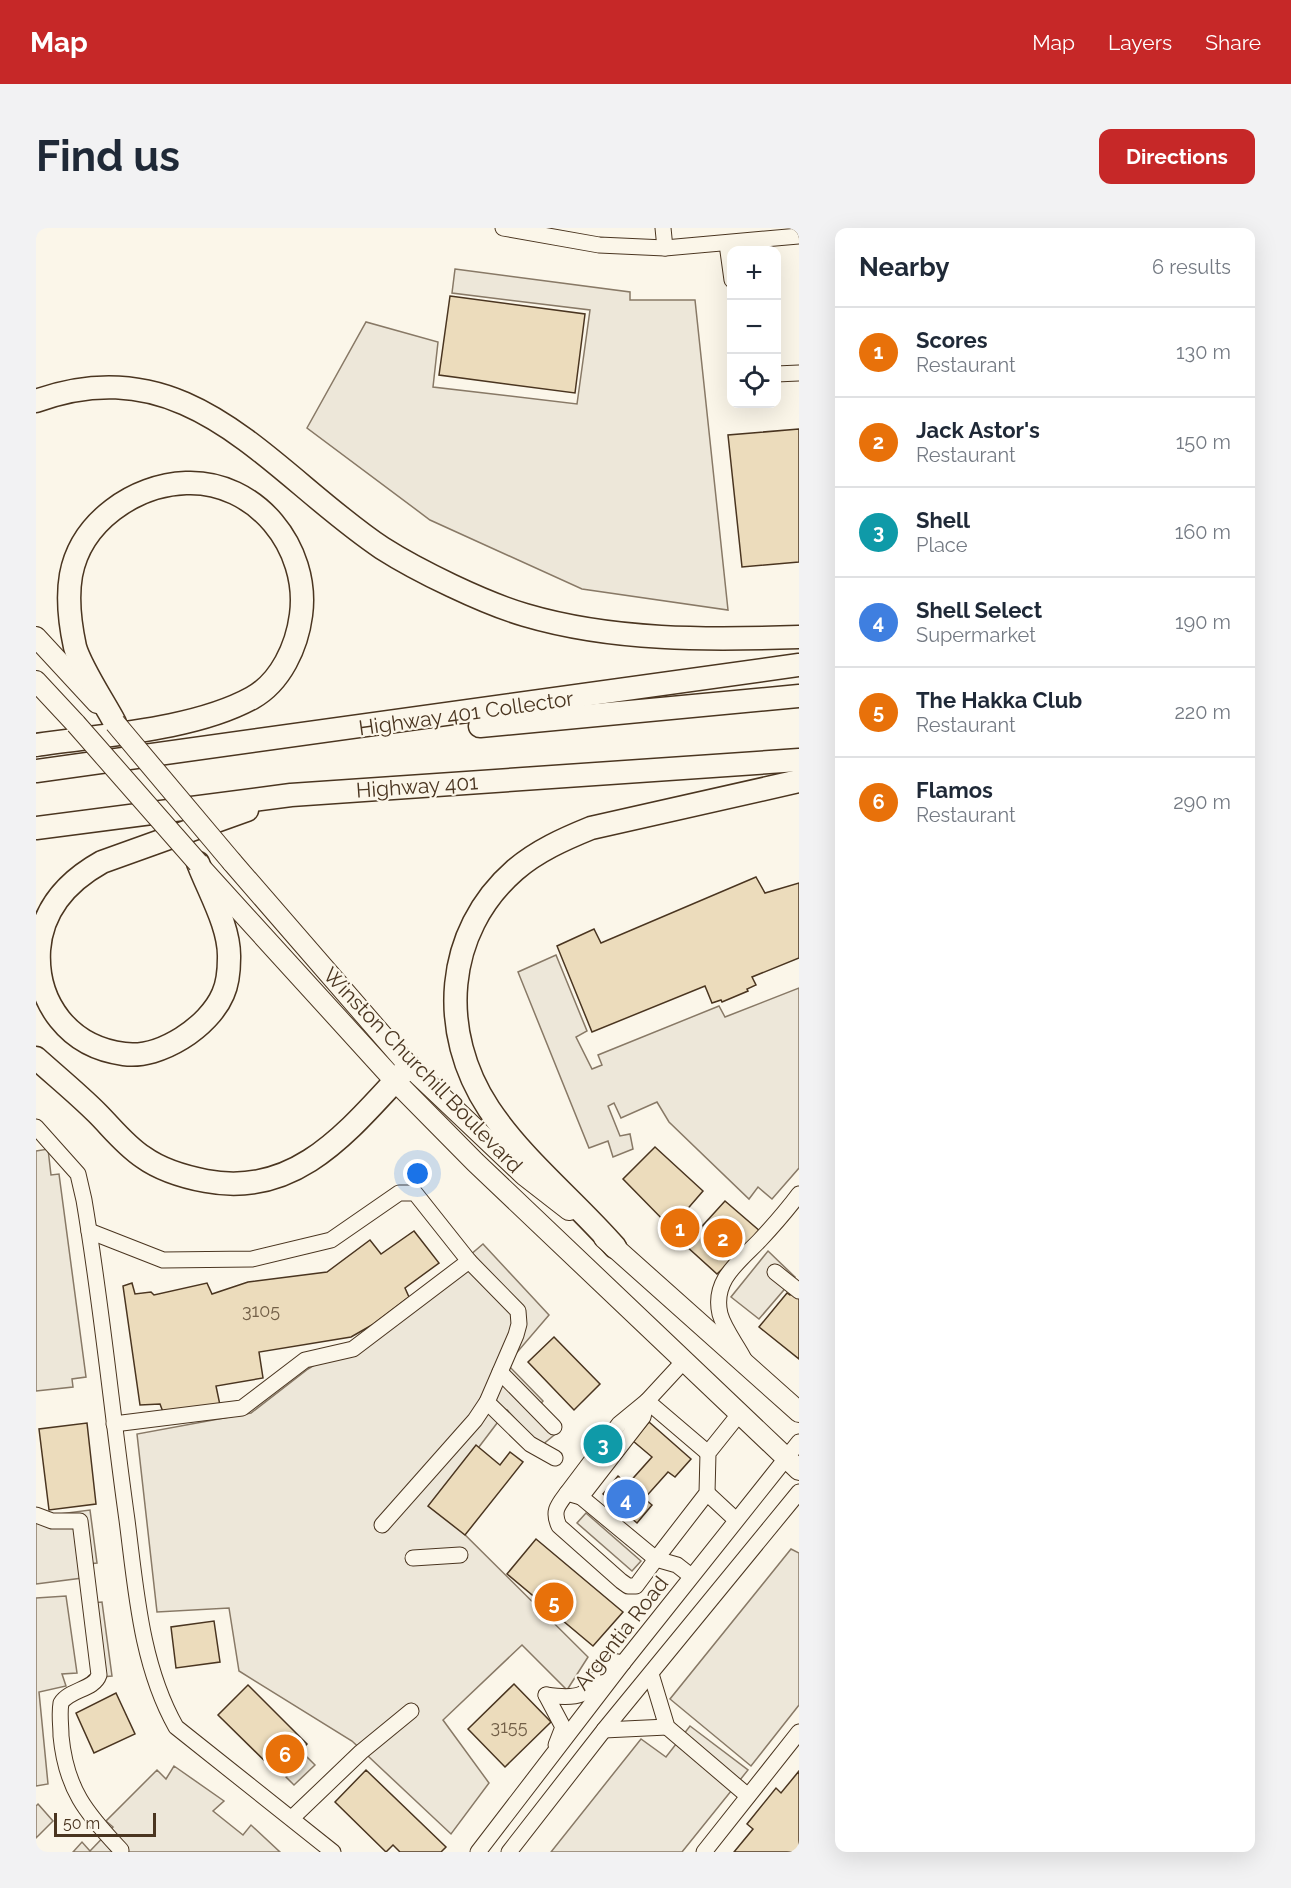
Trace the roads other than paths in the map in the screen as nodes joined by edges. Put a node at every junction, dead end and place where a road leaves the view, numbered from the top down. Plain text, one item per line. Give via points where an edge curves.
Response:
1 (503, 228) edge
2 (663, 228) edge
3 (799, 236) edge
4 (728, 244) joint
5 (665, 248) junction
6 (799, 373) edge
7 (781, 374) edge
8 (36, 401) edge
9 (36, 637) edge
10 (799, 637) edge
11 (799, 665) edge
12 (36, 681) edge
13 (799, 696) edge
14 (115, 723) junction
15 (36, 745) edge
16 (132, 758) junction
17 (799, 760) edge
18 (36, 771) edge
19 (799, 781) edge
20 (291, 795) junction
21 (36, 828) edge
22 (198, 863) junction
23 (36, 1058) edge
24 (402, 1073) junction
25 (36, 1127) edge
26 (799, 1194) edge
27 (89, 1231) junction
28 (615, 1247) junction
29 (469, 1261) junction
30 (775, 1272) dead end
31 (799, 1291) edge
32 (683, 1362) junction
33 (747, 1365) junction
34 (500, 1372) junction
35 (647, 1401) junction
36 (487, 1402) junction
37 (799, 1412) edge
38 (740, 1413) junction
39 (114, 1424) junction
40 (554, 1428) dead end
41 (799, 1442) edge
42 (708, 1453) junction
43 (555, 1458) dead end
44 (793, 1464) edge
45 (799, 1492) edge
46 (707, 1493) junction
47 (574, 1495) junction
48 (36, 1515) edge
49 (736, 1520) junction
50 (382, 1526) dead end
51 (460, 1556) dead end
52 (413, 1558) dead end
53 (656, 1559) junction
54 (691, 1576) junction
55 (623, 1663) junction
56 (651, 1674) junction
57 (411, 1711) dead end
58 (667, 1727) junction
59 (604, 1730) junction
60 (799, 1732) edge
61 (541, 1770) junction
62 (748, 1796) junction
63 (292, 1818) junction
64 (121, 1850) dead end
65 (333, 1852) edge
66 (478, 1852) edge
67 (509, 1852) edge
68 (704, 1852) edge

1 - 5 street via 599,245
2 - 5 street
3 - 4 street
4 - 5 street
6 - 7 street
8 - 10 highway via 58,393 101,388 140,389 204,411 383,548 445,582 524,615 614,634 728,639
9 - 14 main road, Winston Churchill Boulevard
11 - 16 highway, Highway 401 Collector
12 - 22 main road, Winston Churchill Boulevard, bridge
13 - 16 highway
14 - 15 highway via 76,649 69,607 71,573 88,534 114,507 148,489 187,483 220,489 251,503 286,537 301,581 298,632 288,659 274,677 254,697 220,712 184,722
14 - 24 main road, Winston Churchill Boulevard, bridge
16 - 18 highway
17 - 20 highway, Highway 401
19 - 28 highway via 591,828 563,840 529,859 506,878 469,932 456,979 454,1010 459,1042 471,1077 505,1131
20 - 21 highway, Highway 401
20 - 22 highway via 102,862 83,873 54,903 40,939 38,978 49,1007 83,1040 125,1054 142,1053 174,1041 211,1014 223,994 230,956
22 - 24 main road, Winston Churchill Boulevard
23 - 24 highway via 144,1158 175,1173 219,1184 272,1180 296,1171 319,1155
24 - 28 main road, Winston Churchill Boulevard
24 - 32 main road, Winston Churchill Boulevard via 475,1162
25 - 27 street via 78,1174
26 - 33 street via 725,1277 719,1296 721,1318
27 - 29 street via 163,1260 252,1259 331,1240 407,1191 414,1193
27 - 39 street
28 - 33 main road, Winston Churchill Boulevard
29 - 34 street via 520,1317
29 - 39 street via 353,1349 305,1360 242,1408
30 - 31 street
32 - 35 street
32 - 38 main road, Winston Churchill Boulevard
33 - 37 main road, Winston Churchill Boulevard
34 - 36 street
34 - 40 street
35 - 42 street
35 - 47 street via 643,1417
36 - 43 street via 530,1444
36 - 50 street
38 - 42 street
38 - 44 main road, Winston Churchill Boulevard
39 - 63 street via 148,1658 164,1706 176,1727
41 - 44 street, Argentia Road
42 - 46 street
44 - 49 street, Argentia Road
45 - 56 street
46 - 49 street
46 - 53 street
47 - 53 street
47 - 53 street via 555,1509 559,1526 621,1581 636,1586
48 - 64 street via 52,1521 80,1521 99,1675 98,1680 61,1703 62,1745 75,1794
49 - 54 street, Argentia Road
51 - 52 street
53 - 54 street via 677,1565
54 - 55 street, Argentia Road
55 - 61 street, Argentia Road
55 - 61 street via 611,1660 584,1695 546,1695 563,1727
56 - 58 street
56 - 59 street
57 - 63 street
58 - 59 street
58 - 62 street
59 - 67 street
60 - 62 street
61 - 66 street, Argentia Road
62 - 68 street
63 - 65 street

